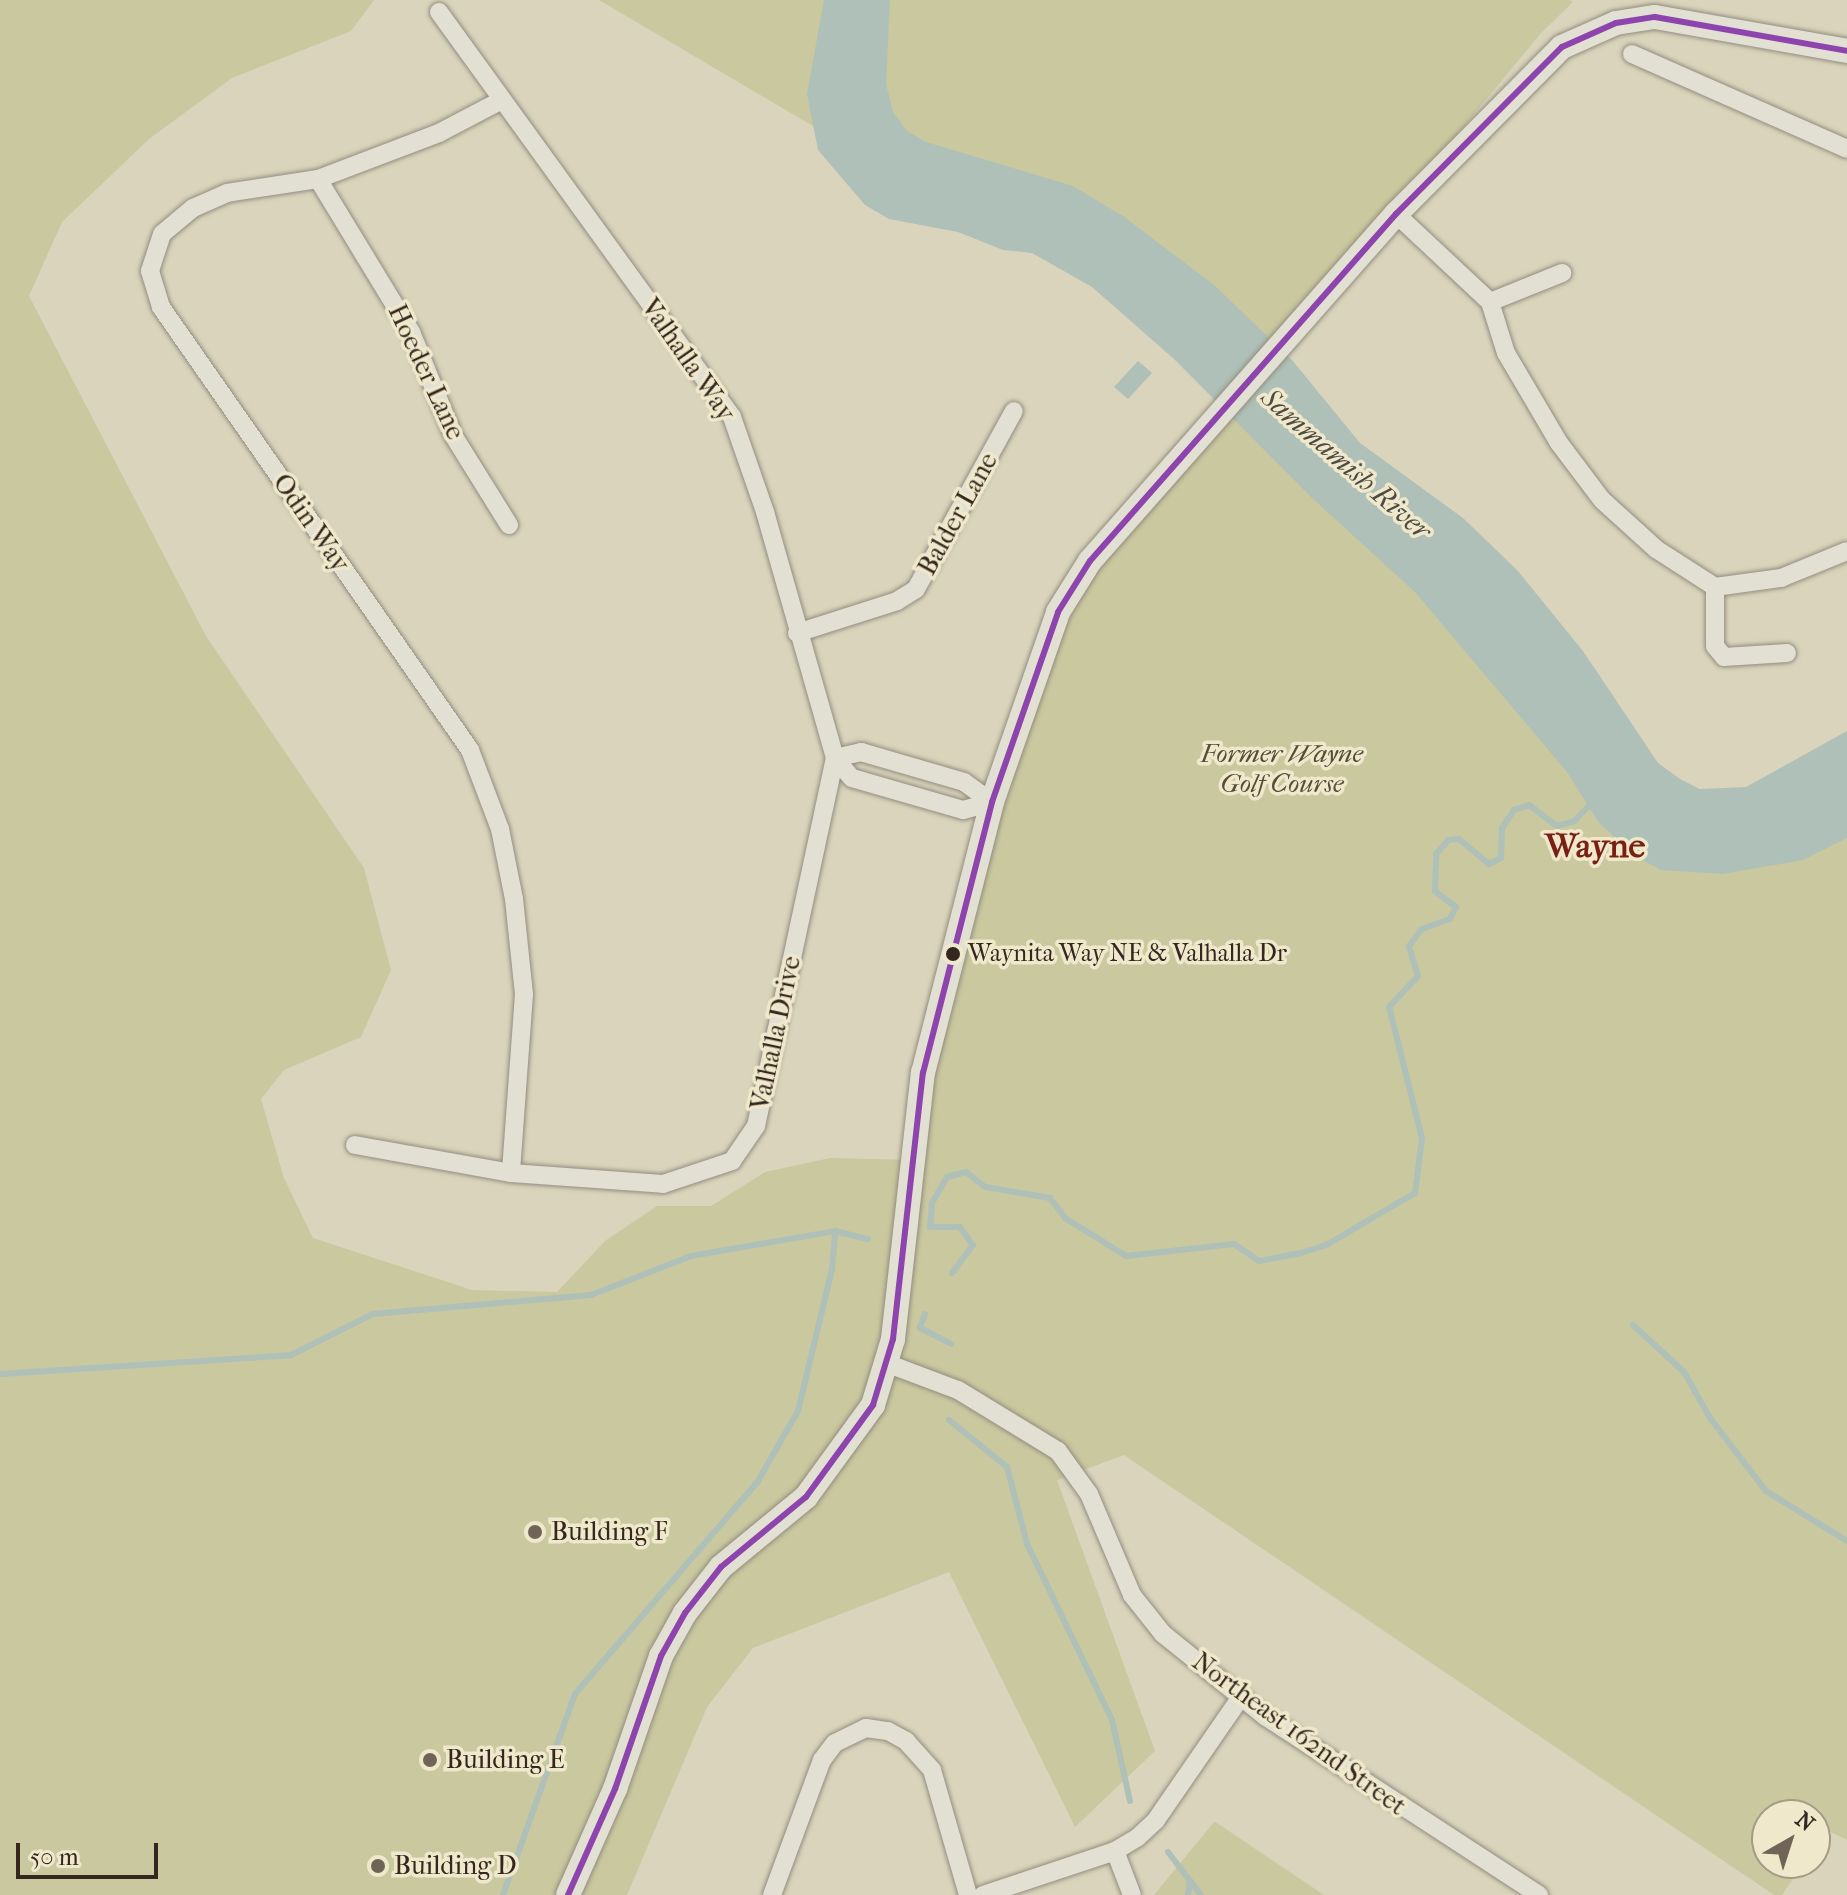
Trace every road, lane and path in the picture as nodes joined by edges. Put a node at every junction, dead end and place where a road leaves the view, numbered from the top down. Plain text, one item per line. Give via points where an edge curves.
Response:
1 (439, 12) dead end
2 (1847, 51) edge
3 (1632, 54) dead end
4 (500, 101) junction
5 (1847, 149) edge
6 (318, 179) junction
7 (1396, 214) junction
8 (1562, 273) dead end
9 (1490, 302) junction
10 (1014, 411) dead end
11 (509, 525) dead end
12 (1847, 551) edge
13 (1715, 587) junction
14 (797, 633) junction
15 (1787, 653) dead end
16 (835, 758) junction
17 (992, 802) junction
18 (355, 1145) dead end
19 (511, 1173) junction
20 (886, 1363) junction
21 (1241, 1697) junction
22 (1115, 1851) junction
23 (568, 1895) edge
24 (772, 1895) edge
25 (968, 1895) edge
26 (983, 1895) edge
27 (1132, 1895) edge
28 (1539, 1895) edge

1 - 4 street, Valhalla Way
2 - 7 main road via 1655,17 1603,28 1562,47 1536,68
3 - 5 street
4 - 6 street, Odin Way via 439,133
4 - 14 street, Valhalla Way via 732,417 765,512
6 - 11 street, Hoeder Lane via 411,332 453,435
6 - 19 street, Odin Way via 227,193 193,208 162,234 150,271 161,307 470,750 500,829 524,994
7 - 9 street
7 - 17 main road via 1090,561 1058,612
8 - 9 street
9 - 13 street via 1506,353 1559,443 1602,500 1656,549
10 - 14 street, Balder Lane via 916,589 897,601
12 - 13 street via 1781,578
13 - 15 street via 1715,646 1724,657
14 - 16 street, Valhalla Way
16 - 17 street via 861,752 964,782
16 - 17 street via 852,778 963,810
16 - 19 street, Valhalla Drive via 756,1126 732,1161 663,1184
17 - 20 main road via 923,1073
18 - 19 street, Valhalla Drive
20 - 21 street, Northeast 162nd Street via 958,1390 1058,1451 1089,1494 1116,1565 1147,1616
20 - 23 main road via 873,1405 806,1497 721,1567 685,1613 661,1656 615,1789
21 - 22 street via 1156,1820
21 - 28 street, Northeast 162nd Street via 1367,1786
22 - 26 street
22 - 27 street
24 - 25 street via 822,1760 835,1743 866,1728 896,1735 932,1770

